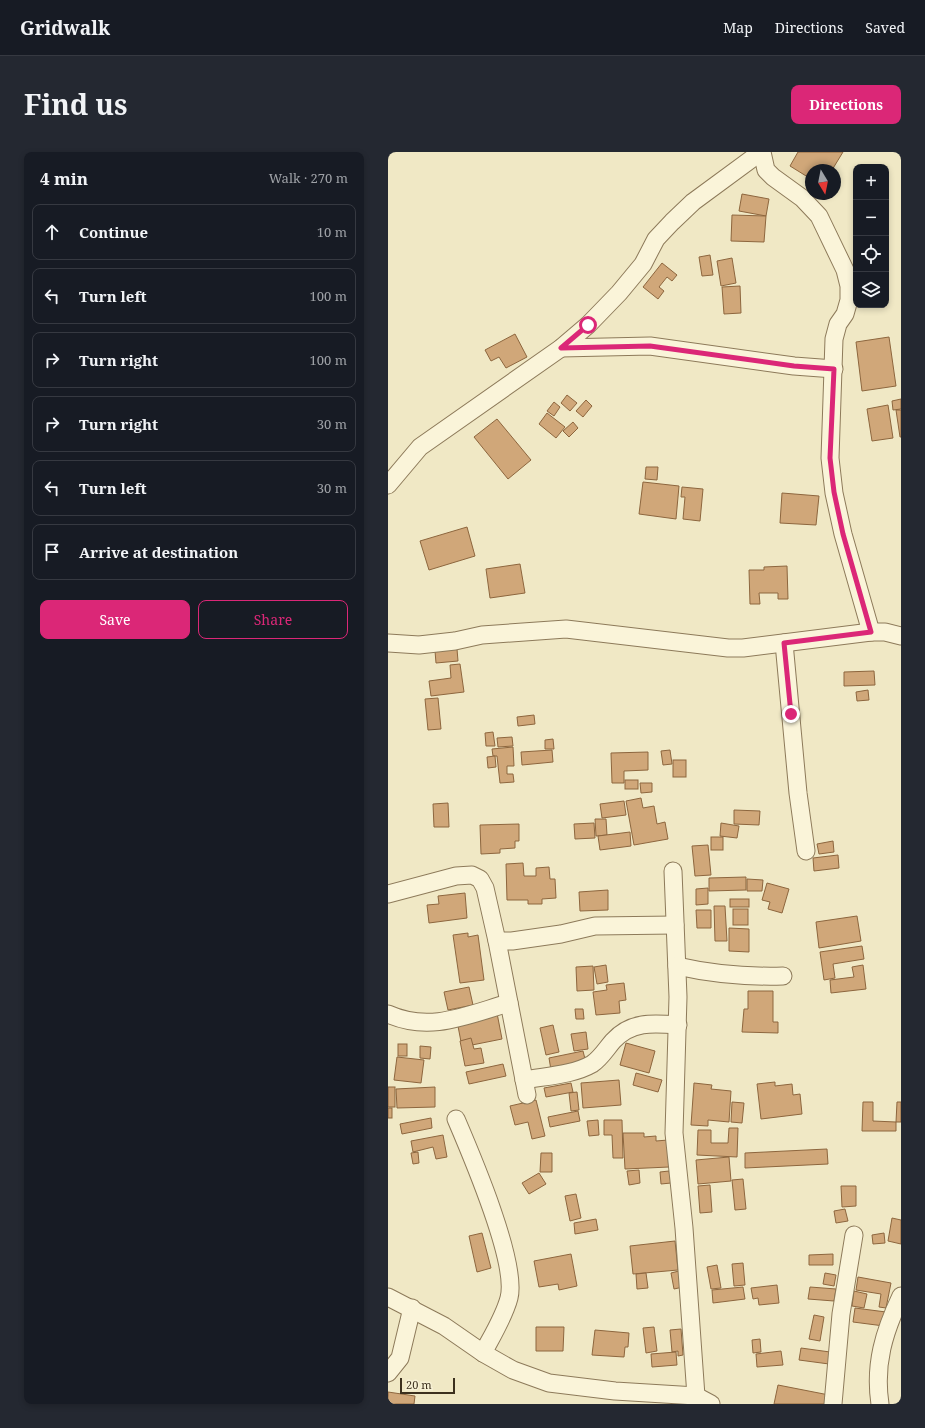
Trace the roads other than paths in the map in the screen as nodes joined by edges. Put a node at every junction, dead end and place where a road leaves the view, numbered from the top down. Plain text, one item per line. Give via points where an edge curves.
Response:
1 (762, 152) edge
2 (561, 348) junction
3 (834, 369) junction
4 (388, 485) edge
5 (871, 632) junction
6 (901, 636) edge
7 (388, 643) edge
8 (784, 643) junction
9 (806, 851) dead end
10 (673, 871) dead end
11 (388, 894) edge
12 (675, 925) junction
13 (497, 940) junction
14 (677, 966) junction
15 (783, 976) dead end
16 (509, 1003) junction
17 (388, 1014) edge
18 (678, 1025) junction
19 (456, 1119) dead end
20 (854, 1235) dead end
21 (901, 1296) edge
22 (388, 1297) edge
23 (412, 1308) junction
24 (483, 1353) junction
25 (388, 1373) edge
26 (696, 1396) junction
27 (616, 1398) edge
28 (711, 1404) edge
29 (833, 1404) edge
30 (880, 1404) edge

1 - 2 street via 693,202 672,222 656,239 644,264 619,293
1 - 3 street via 766,170 802,198 819,216 845,270 849,300 834,339
2 - 3 street via 650,346
2 - 4 street via 420,447
3 - 5 street via 830,458 834,492 843,534
5 - 6 street
5 - 8 street
7 - 8 street via 419,645 482,635 566,629 728,648
8 - 9 street
10 - 12 street
11 - 13 street via 456,876 472,875 480,879 485,888
12 - 13 street via 595,926 561,934 512,941
12 - 14 street
13 - 16 street
14 - 15 street via 706,973 736,976
14 - 18 street
16 - 17 street via 447,1021 419,1024
16 - 18 street via 526,1088 584,1068 601,1056 625,1030 637,1025
18 - 26 street via 674,1133 684,1228
19 - 24 street via 492,1212 510,1281 509,1297
20 - 29 street via 841,1314
21 - 30 street via 878,1364
22 - 23 street
23 - 24 street
23 - 25 street via 400,1358
24 - 27 street via 513,1370 549,1383
26 - 27 street
26 - 28 street

